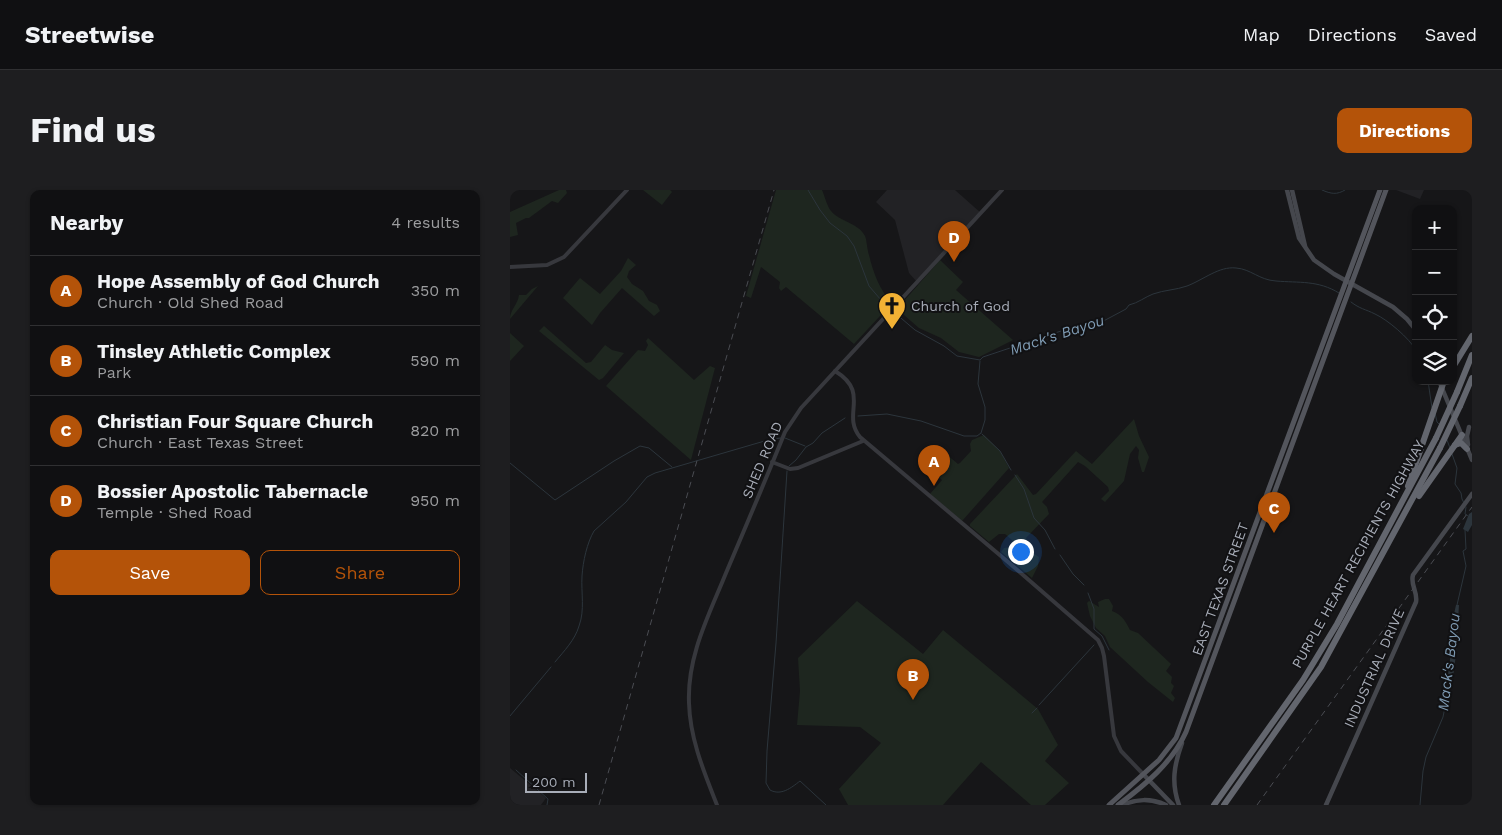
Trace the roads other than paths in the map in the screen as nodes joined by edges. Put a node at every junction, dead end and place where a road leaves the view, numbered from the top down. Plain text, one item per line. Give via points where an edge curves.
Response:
1 (627, 190) edge
2 (1002, 190) edge
3 (1287, 190) edge
4 (1292, 190) edge
5 (1380, 190) edge
6 (1386, 190) edge
7 (1305, 246) junction
8 (510, 268) edge
9 (1349, 282) junction
10 (1412, 325) edge
11 (1472, 336) edge
12 (1472, 355) edge
13 (1457, 360) edge
14 (835, 371) junction
15 (1472, 378) edge
16 (1441, 385) edge
17 (1442, 385) edge
18 (1445, 397) junction
19 (1437, 399) junction
20 (1470, 424) edge
21 (1462, 435) junction
22 (863, 441) junction
23 (1455, 445) junction
24 (1468, 449) junction
25 (1472, 459) edge
26 (772, 462) junction
27 (1472, 494) edge
28 (1399, 508) junction
29 (1404, 517) junction
30 (1186, 732) junction
31 (1144, 774) junction
32 (1148, 780) junction
33 (717, 805) edge
34 (1110, 805) edge
35 (1118, 805) edge
36 (1122, 805) edge
37 (1166, 805) edge
38 (1173, 805) edge
39 (1179, 805) edge
40 (1214, 805) edge
41 (1224, 805) edge
42 (1326, 805) edge

1 - 8 street via 564,257 547,265
2 - 14 street, SHED ROAD
3 - 7 main road via 1299,238
4 - 7 main road
5 - 9 main road, EAST TEXAS STREET
6 - 9 main road, EAST TEXAS STREET
7 - 9 main road via 1318,264
9 - 10 main road via 1393,307
9 - 30 main road, EAST TEXAS STREET
9 - 31 main road, EAST TEXAS STREET via 1182,726 1172,746
11 - 13 highway
12 - 28 highway, PURPLE HEART RECIPIENTS HIGHWAY, bridge via 1436,438
14 - 22 street via 847,381 853,392 853,426
14 - 26 street, SHED ROAD via 792,420
15 - 29 highway, PURPLE HEART RECIPIENTS HIGHWAY, bridge
16 - 19 highway
17 - 18 main road
18 - 19 highway
18 - 21 main road
19 - 28 highway
20 - 21 main road
20 - 25 main road via 1467,438
21 - 23 highway
21 - 24 main road
22 - 26 street via 798,468 790,469
22 - 31 street via 1092,634 1102,648 1116,741
23 - 24 highway via 1462,444
23 - 29 highway
24 - 25 main road
26 - 33 street, SHED ROAD via 701,633 691,673 688,701 692,734
27 - 42 main road, INDUSTRIAL DRIVE via 1413,575 1416,602
28 - 40 highway, PURPLE HEART RECIPIENTS HIGHWAY via 1303,680
29 - 41 highway, PURPLE HEART RECIPIENTS HIGHWAY via 1321,667
30 - 32 main road, EAST TEXAS STREET via 1173,756
30 - 39 main road via 1175,765 1174,790
31 - 32 main road
31 - 34 main road, EAST TEXAS STREET
32 - 35 main road, EAST TEXAS STREET
32 - 38 main road
36 - 37 main road via 1142,800

